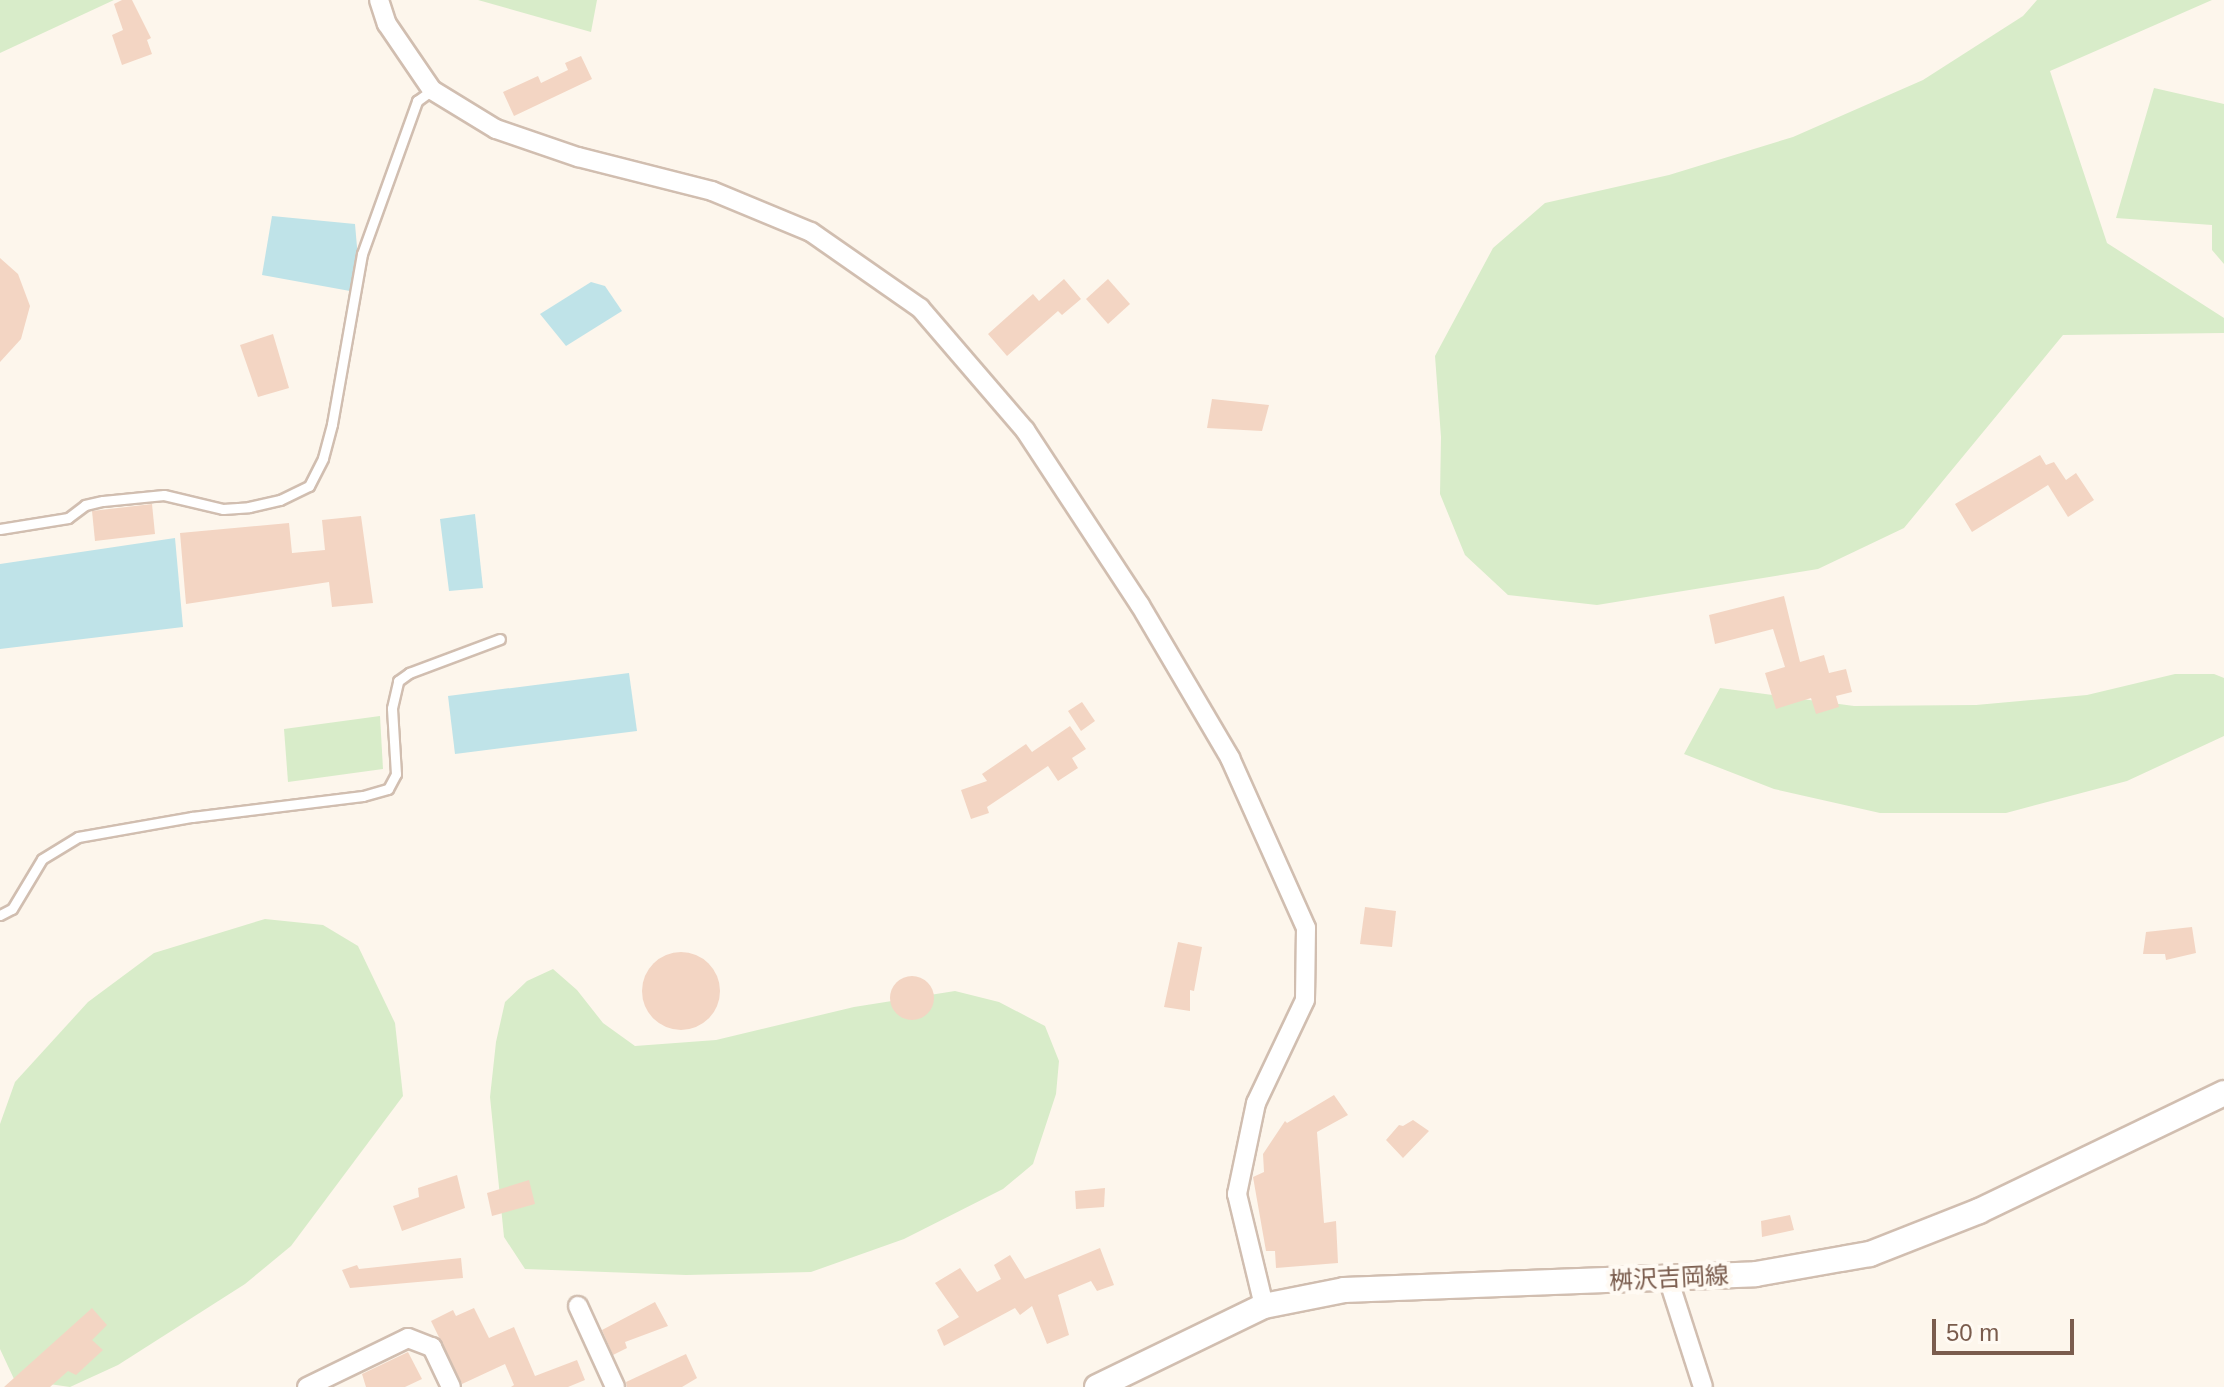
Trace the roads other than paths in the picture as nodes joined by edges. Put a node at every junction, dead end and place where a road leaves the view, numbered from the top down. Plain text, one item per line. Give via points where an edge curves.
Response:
1 (379, 0) edge
2 (432, 90) junction
3 (0, 529) edge
4 (500, 639) dead end
5 (0, 915) edge
6 (2224, 1093) edge
7 (1668, 1278) junction
8 (578, 1306) dead end
9 (1264, 1306) junction
10 (307, 1387) edge
11 (451, 1387) edge
12 (615, 1387) edge
13 (1097, 1387) edge
14 (1703, 1387) edge

1 - 2 street via 387,24
2 - 3 lane via 417,101 362,254 332,424 309,486 267,505 223,509 164,495 103,501 85,505 68,518
2 - 9 street via 496,129 578,157 712,191 811,232 920,308 1025,430 1140,605 1230,758 1306,928 1305,1000 1256,1103 1237,1194
4 - 5 lane via 398,681 392,708 396,774 388,789 78,837 42,859 12,909
6 - 7 main road, 桝沢吉岡線 via 1979,1211 1870,1254 1756,1274
7 - 9 main road, 桝沢吉岡線 via 1344,1290
7 - 14 street
8 - 12 street
9 - 13 main road, 桝沢吉岡線
10 - 11 street via 408,1338 432,1347

